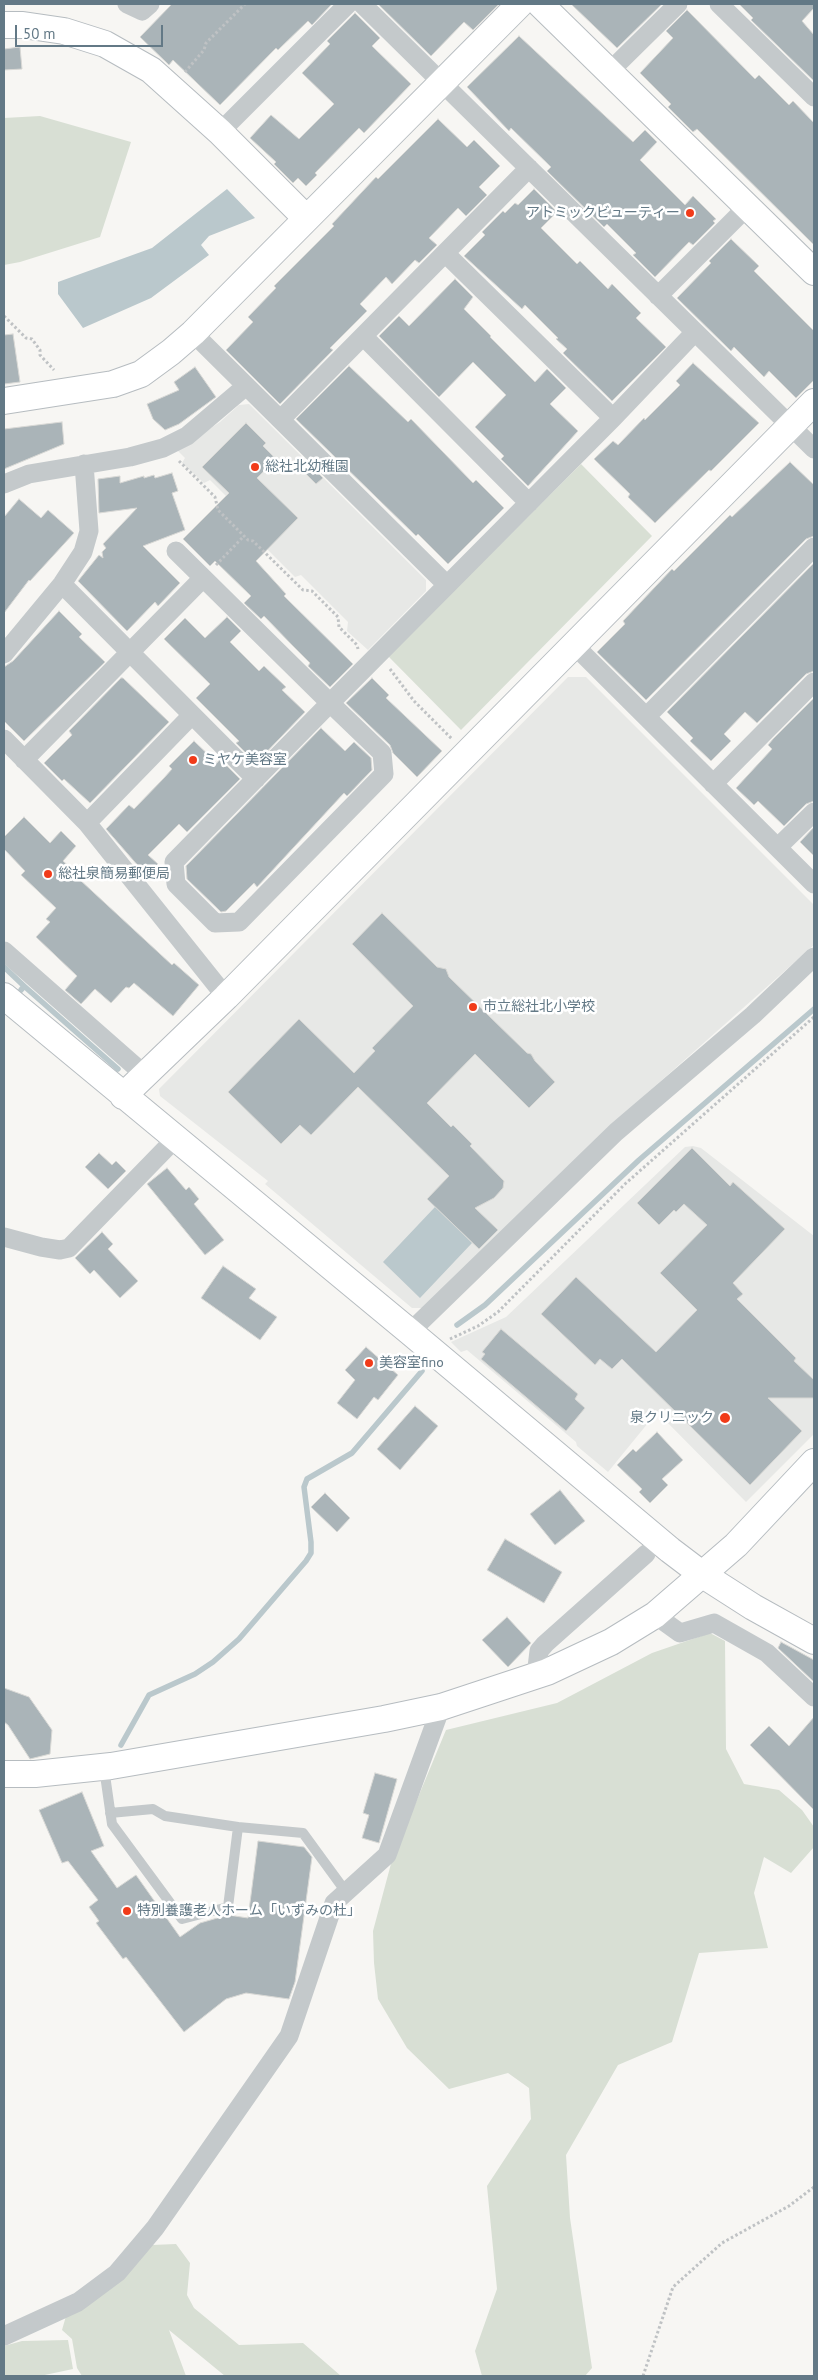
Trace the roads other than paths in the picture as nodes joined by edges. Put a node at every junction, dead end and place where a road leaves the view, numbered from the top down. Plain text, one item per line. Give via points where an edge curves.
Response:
1 (127, 4) edge
2 (150, 4) edge
3 (348, 4) edge
4 (362, 4) edge
5 (520, 4) edge
6 (540, 4) edge
7 (678, 4) edge
8 (719, 4) edge
9 (4, 25) edge
10 (609, 72) junction
11 (442, 83) junction
12 (814, 97) edge
13 (220, 132) junction
14 (529, 168) junction
15 (747, 206) junction
16 (306, 218) junction
17 (446, 253) junction
18 (814, 272) edge
19 (658, 296) junction
20 (695, 332) junction
21 (193, 333) junction
22 (363, 336) junction
23 (246, 386) junction
24 (4, 401) edge
25 (814, 402) edge
26 (613, 418) junction
27 (281, 419) junction
28 (790, 426) junction
29 (814, 450) edge
30 (84, 464) junction
31 (4, 484) edge
32 (529, 503) junction
33 (814, 547) edge
34 (176, 551) dead end
35 (204, 578) junction
36 (62, 584) junction
37 (447, 585) junction
38 (574, 645) junction
39 (130, 652) junction
40 (4, 654) edge
41 (814, 682) edge
42 (330, 703) junction
43 (192, 715) junction
44 (648, 716) junction
45 (11, 750) edge
46 (256, 779) junction
47 (713, 784) junction
48 (814, 812) edge
49 (87, 823) junction
50 (778, 848) junction
51 (814, 884) edge
52 (4, 951) edge
53 (814, 957) edge
54 (4, 996) edge
55 (226, 997) junction
56 (145, 1075) junction
57 (123, 1096) junction
58 (176, 1138) junction
59 (4, 1237) edge
60 (410, 1332) junction
61 (814, 1462) edge
62 (646, 1554) dead end
63 (703, 1575) junction
64 (655, 1615) junction
65 (814, 1642) edge
66 (536, 1676) junction
67 (814, 1698) edge
68 (441, 1707) junction
69 (104, 1767) junction
70 (4, 1774) edge
71 (110, 1813) junction
72 (238, 1827) junction
73 (346, 1892) junction
74 (4, 2336) edge

1 - 2 street via 142,11
3 - 13 street
4 - 11 street
5 - 11 street
6 - 10 street
7 - 10 street
8 - 12 street
9 - 13 street via 64,31 105,44 151,70
10 - 15 street
11 - 14 street
11 - 16 street
13 - 16 street
14 - 17 street
14 - 19 street
15 - 18 street
15 - 19 street
16 - 21 street
17 - 22 street
17 - 26 street
19 - 20 street
20 - 26 street
20 - 28 street
21 - 23 street
21 - 24 street via 141,374 112,384
22 - 27 street
22 - 32 street
23 - 27 street
23 - 30 street via 198,428 166,447
25 - 28 street
26 - 32 street
27 - 37 street
28 - 29 street
28 - 38 street
30 - 31 street via 29,474
30 - 36 street via 89,531 83,552
32 - 37 street
33 - 44 street
34 - 35 street
35 - 39 street
35 - 42 street
36 - 39 street
36 - 40 street
37 - 42 street
38 - 44 street
38 - 55 street
39 - 43 street
39 - 45 street
41 - 47 street
42 - 46 street
42 - 46 street via 382,754 384,774 239,922 215,923 176,884 174,862
43 - 46 street
43 - 49 street
44 - 47 street
45 - 49 street
47 - 50 street
48 - 50 street
49 - 55 street
50 - 51 street
52 - 56 street
53 - 60 street via 753,1015 616,1132
54 - 57 street
55 - 56 street
56 - 57 street
57 - 58 street
58 - 59 street via 68,1248 41,1247
58 - 60 street
60 - 63 street
61 - 63 street via 736,1545
62 - 66 street via 539,1651
63 - 64 street
63 - 65 street
64 - 66 street via 579,1659
64 - 67 street via 680,1633 714,1623 767,1654
66 - 68 street
68 - 69 street
68 - 73 street via 387,1855
69 - 70 street
69 - 71 lane
71 - 72 lane via 153,1809 164,1816
71 - 72 lane via 112,1824 182,1919 228,1907
72 - 73 lane via 303,1833
73 - 74 street via 334,1903 289,2036 155,2228 117,2273 78,2302

